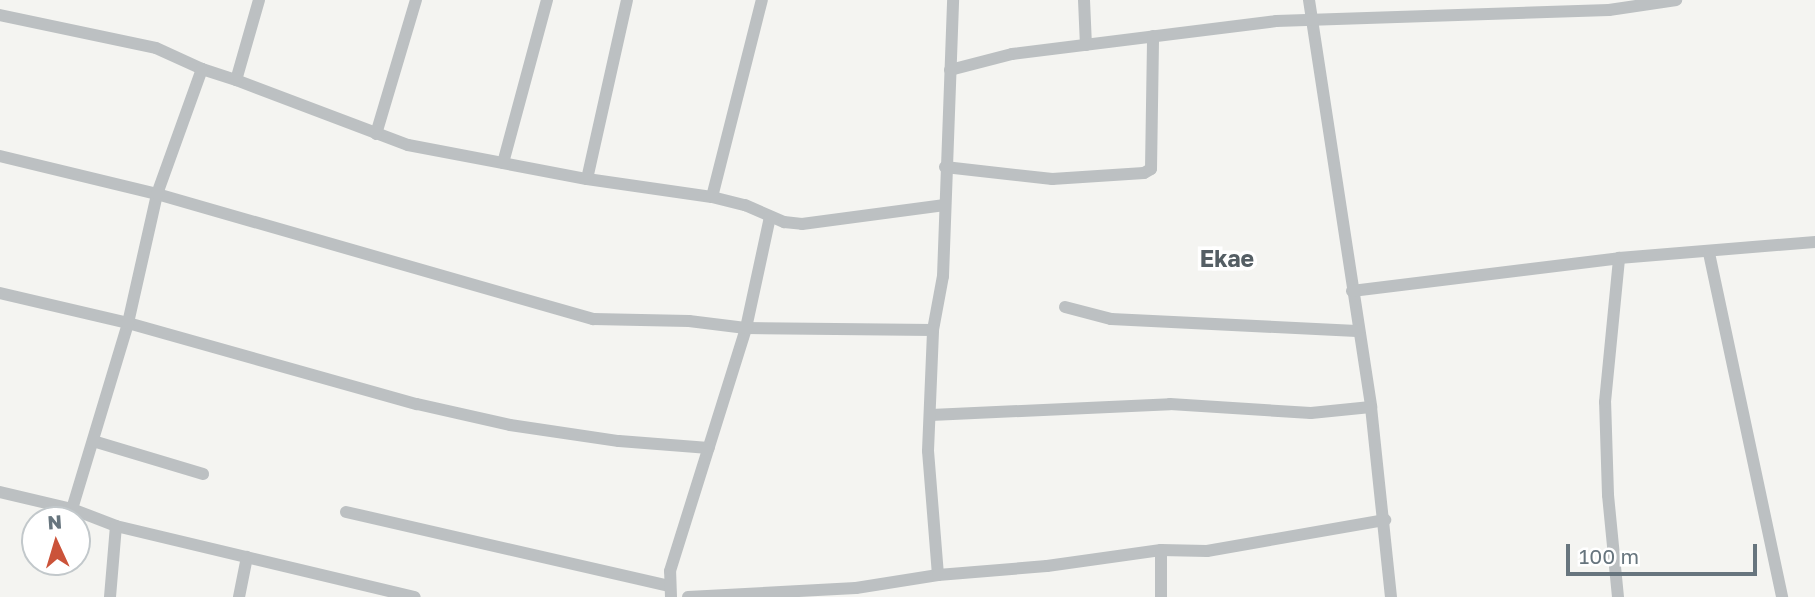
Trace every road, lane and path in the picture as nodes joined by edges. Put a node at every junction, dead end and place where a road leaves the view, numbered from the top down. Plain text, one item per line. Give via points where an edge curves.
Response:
1 (260, 0) edge
2 (416, 0) edge
3 (547, 0) edge
4 (627, 0) edge
5 (762, 0) edge
6 (953, 0) edge
7 (1084, 0) edge
8 (1309, 0) edge
9 (1676, 0) edge
10 (0, 15) edge
11 (1311, 21) junction
12 (1153, 36) junction
13 (1086, 45) junction
14 (202, 69) junction
15 (950, 70) junction
16 (236, 80) junction
17 (376, 134) junction
18 (0, 156) edge
19 (503, 163) junction
20 (945, 167) junction
21 (587, 179) junction
22 (158, 194) junction
23 (712, 197) junction
24 (945, 205) junction
25 (770, 217) junction
26 (1815, 242) edge
27 (1709, 253) junction
28 (1619, 258) junction
29 (1352, 291) junction
30 (0, 293) edge
31 (1065, 307) dead end
32 (128, 323) junction
33 (746, 328) junction
34 (933, 330) junction
35 (1357, 331) junction
36 (1371, 407) junction
37 (931, 415) junction
38 (93, 441) junction
39 (709, 447) junction
40 (204, 474) dead end
41 (0, 492) edge
42 (59, 506) edge
43 (73, 506) edge
44 (346, 512) dead end
45 (91, 516) edge
46 (1385, 520) junction
47 (116, 526) junction
48 (1161, 550) junction
49 (247, 557) junction
50 (937, 575) junction
51 (908, 582) junction
52 (670, 592) edge
53 (110, 597) edge
54 (239, 597) edge
55 (415, 597) edge
56 (688, 597) edge
57 (908, 597) edge
58 (1161, 597) edge
59 (1391, 597) edge
60 (1618, 597) edge
61 (1782, 597) edge

1 - 16 street
2 - 17 street
3 - 19 street
4 - 21 street
5 - 23 street
6 - 15 street
7 - 13 street
8 - 11 street
9 - 11 street via 1609,10
10 - 14 street via 156,48
11 - 12 street
11 - 29 street
12 - 13 street
12 - 20 street via 1151,169 1052,179
13 - 15 street via 1012,54
14 - 16 street
14 - 22 street
15 - 20 street
16 - 17 street
17 - 19 street via 408,145
18 - 22 street
19 - 21 street
20 - 24 street
21 - 23 street
22 - 32 street
22 - 33 street via 593,318
23 - 25 street
24 - 25 street via 802,224
24 - 34 street via 943,276
25 - 33 street
26 - 27 street
27 - 28 street
27 - 61 street
28 - 29 street
28 - 60 street via 1605,402
29 - 35 street
30 - 32 street
31 - 35 street via 1111,319
32 - 38 street
32 - 39 street via 417,404 510,425 563,435
33 - 34 street
33 - 39 street
34 - 37 street
35 - 36 street
36 - 37 street via 1311,413 1170,404
36 - 46 street
37 - 50 street via 930,506
38 - 40 street
38 - 43 street
39 - 52 street via 670,571
41 - 42 street
44 - 52 street
45 - 47 street
46 - 48 street via 1207,551
46 - 59 street
47 - 49 street
47 - 53 street
48 - 50 street
48 - 58 street
49 - 54 street
49 - 55 street
50 - 51 street
51 - 56 street
51 - 57 street

